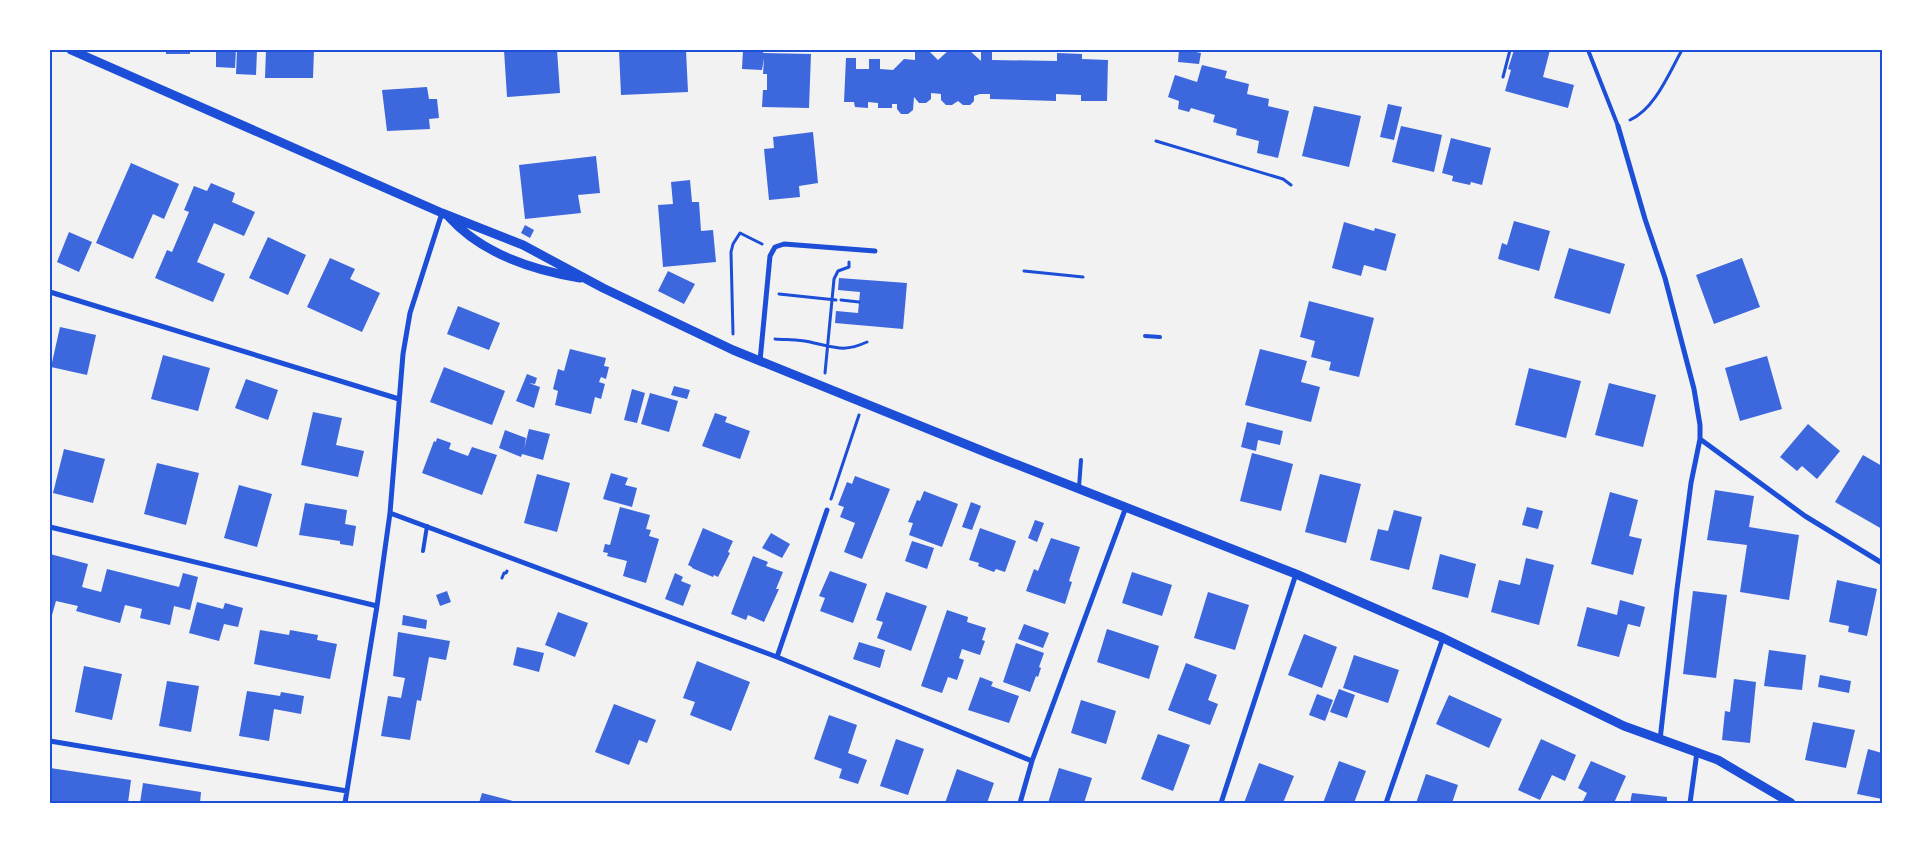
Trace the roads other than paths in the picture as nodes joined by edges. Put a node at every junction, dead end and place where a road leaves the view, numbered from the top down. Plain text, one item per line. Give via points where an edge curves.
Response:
1 (71, 50) edge
2 (1588, 50) edge
3 (1618, 126) joint
4 (444, 213) junction
5 (875, 251) dead end
6 (585, 279) junction
7 (50, 292) edge
8 (1145, 336) dead end
9 (1160, 337) dead end
10 (760, 361) junction
11 (399, 399) junction
12 (1700, 439) junction
13 (1081, 460) dead end
14 (1079, 489) junction
15 (1126, 506) junction
16 (827, 510) road end
17 (390, 513) junction
18 (427, 526) junction
19 (50, 527) edge
20 (423, 551) dead end
21 (1882, 563) edge
22 (1296, 574) junction
23 (378, 606) junction
24 (1443, 638) junction
25 (777, 657) junction
26 (1660, 740) junction
27 (50, 741) edge
28 (1697, 752) junction
29 (1032, 761) junction
30 (347, 791) junction
31 (345, 803) edge
32 (1020, 803) edge
33 (1221, 803) edge
34 (1386, 803) edge
35 (1690, 803) edge
36 (1791, 803) edge

1 - 4 street
2 - 3 lane
3 - 12 street via 1665,278 1699,411
4 - 6 street via 523,245
4 - 6 street via 472,239 488,248 524,264
4 - 11 street via 410,314
5 - 10 street via 784,244 772,249
6 - 10 street
7 - 11 street
8 - 9 lane
10 - 14 street
11 - 17 street
12 - 21 street via 1805,516
12 - 26 street via 1691,483
13 - 14 lane
14 - 15 street
15 - 22 street
15 - 29 street
16 - 25 street
17 - 18 street
17 - 23 street
18 - 20 lane
18 - 25 street
19 - 23 street
22 - 24 street
22 - 33 street
23 - 30 street
24 - 26 street via 1624,726
24 - 34 street
25 - 29 street
26 - 28 street
27 - 30 street
28 - 35 street
28 - 36 street via 1718,760
29 - 32 street
30 - 31 street

